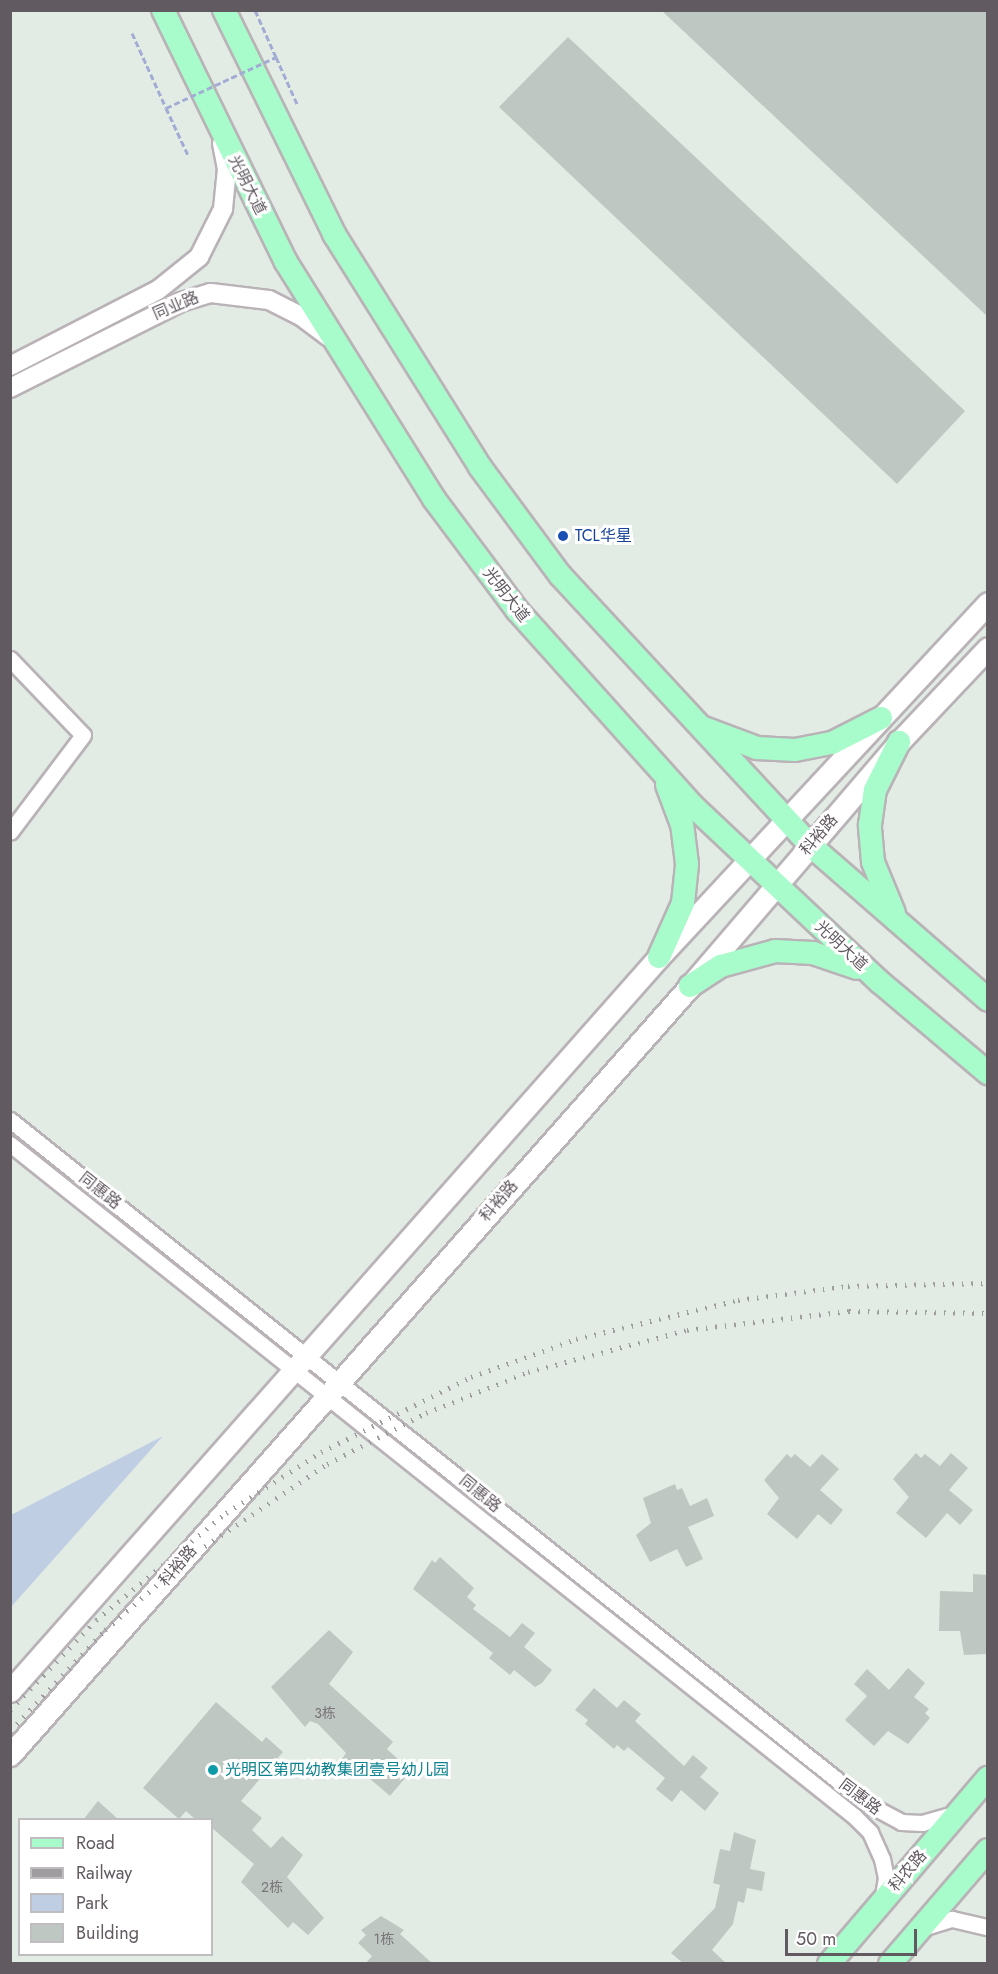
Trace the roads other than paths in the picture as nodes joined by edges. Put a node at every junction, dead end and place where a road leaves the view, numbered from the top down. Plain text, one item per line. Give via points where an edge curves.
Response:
1 (163, 10) edge
2 (224, 10) edge
3 (217, 126) junction
4 (340, 350) junction
5 (10, 366) edge
6 (10, 388) edge
7 (987, 603) edge
8 (987, 648) edge
9 (10, 659) edge
10 (685, 715) junction
11 (880, 718) junction
12 (899, 742) junction
13 (646, 755) junction
14 (786, 820) junction
15 (10, 832) edge
16 (810, 845) junction
17 (749, 859) junction
18 (777, 885) junction
19 (917, 941) junction
20 (658, 957) junction
21 (881, 983) junction
22 (690, 986) junction
23 (987, 1000) edge
24 (987, 1073) edge
25 (10, 1120) edge
26 (10, 1144) edge
27 (300, 1363) junction
28 (333, 1389) junction
29 (10, 1691) edge
30 (10, 1755) edge
31 (987, 1778) edge
32 (963, 1807) junction
33 (987, 1850) edge
34 (880, 1904) junction
35 (987, 1927) edge
36 (913, 1936) junction
37 (829, 1964) edge
38 (890, 1964) edge

1 - 3 main road, 光明大道
2 - 10 main road via 334,234 480,467 560,575
3 - 4 main road, 光明大道 via 286,262
3 - 5 street, 同业路 via 224,151 226,189 217,227 199,257 158,290
4 - 6 street, 同业路 via 313,323 278,304 246,294 211,292 181,302
4 - 13 main road, 光明大道 via 434,499 517,610
7 - 11 main road, 科裕路
8 - 12 main road, 科裕路
9 - 15 street via 83,735
10 - 11 main road via 719,736 777,750 831,743
10 - 14 main road
11 - 14 main road, 科裕路
12 - 16 main road, 科裕路
12 - 19 main road via 875,790 870,843 885,896
13 - 17 main road, 光明大道
13 - 20 main road via 668,788 686,844 683,903
14 - 16 main road
14 - 17 main road, 科裕路
16 - 18 main road, 科裕路
16 - 19 main road
17 - 18 main road, 光明大道
17 - 20 main road, 科裕路
18 - 21 main road, 光明大道
18 - 22 main road, 科裕路
19 - 23 main road
20 - 27 main road, 科裕路
21 - 22 main road via 831,957 775,951 721,966
21 - 24 main road, 光明大道
22 - 28 main road, 科裕路
25 - 27 street, 同惠路
26 - 27 street, 同惠路
27 - 28 street, 同惠路
27 - 29 main road, 科裕路
28 - 30 main road, 科裕路
28 - 32 street, 同惠路 via 879,1813 901,1822 922,1823
28 - 34 street, 同惠路 via 863,1824 885,1869
31 - 32 main road, 科农路
32 - 34 main road, 科农路
33 - 36 main road
34 - 37 main road, 科农路
35 - 36 street via 952,1919
36 - 38 main road

